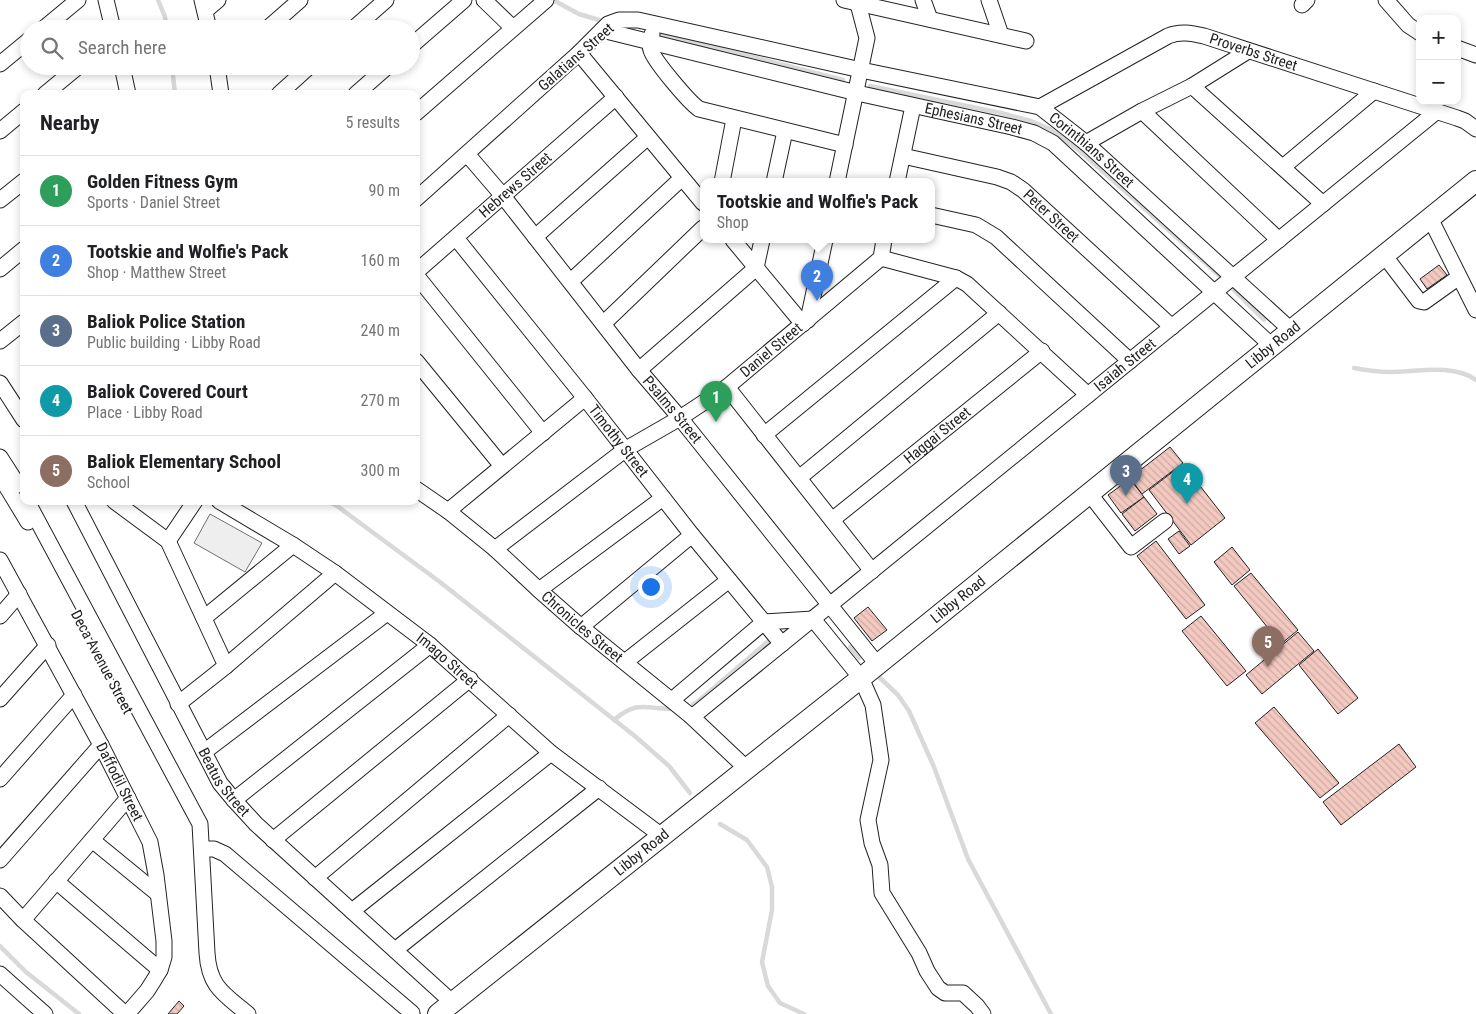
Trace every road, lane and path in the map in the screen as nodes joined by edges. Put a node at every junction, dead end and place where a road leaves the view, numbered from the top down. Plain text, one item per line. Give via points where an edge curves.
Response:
1 (78, 0) edge
2 (106, 0) edge
3 (218, 0) edge
4 (300, 0) edge
5 (386, 0) edge
6 (464, 0) edge
7 (484, 0) edge
8 (923, 0) edge
9 (989, 0) edge
10 (1386, 0) edge
11 (853, 1) edge
12 (544, 2) edge
13 (204, 6) edge
14 (930, 19) junction
15 (54, 20) edge
16 (111, 20) edge
17 (207, 20) edge
18 (277, 20) edge
19 (363, 20) edge
20 (655, 23) junction
21 (513, 28) junction
22 (602, 30) junction
23 (1416, 30) edge
24 (1001, 35) junction
25 (420, 38) edge
26 (1026, 41) dead end
27 (650, 42) junction
28 (20, 47) edge
29 (1461, 49) edge
30 (1248, 51) junction
31 (579, 53) junction
32 (1476, 55) edge
33 (0, 64) edge
34 (861, 70) junction
35 (68, 75) edge
36 (124, 75) edge
37 (220, 75) edge
38 (300, 75) edge
39 (378, 75) edge
40 (1192, 86) junction
41 (51, 90) edge
42 (127, 90) edge
43 (221, 90) edge
44 (283, 90) edge
45 (361, 90) edge
46 (1374, 91) junction
47 (856, 93) junction
48 (616, 97) junction
49 (913, 106) junction
50 (1040, 107) junction
51 (420, 109) edge
52 (1142, 111) junction
53 (1436, 112) junction
54 (20, 114) edge
55 (734, 119) junction
56 (1476, 128) edge
57 (784, 130) junction
58 (0, 131) edge
59 (648, 137) junction
60 (1086, 143) junction
61 (845, 145) junction
62 (467, 154) junction
63 (903, 156) junction
64 (1283, 167) junction
65 (682, 178) junction
66 (723, 178) edge
67 (775, 178) edge
68 (838, 178) edge
69 (898, 178) edge
70 (1476, 181) edge
71 (20, 184) edge
72 (420, 195) edge
73 (503, 196) junction
74 (700, 199) edge
75 (0, 200) edge
76 (1323, 204) junction
77 (935, 216) edge
78 (1430, 218) junction
79 (700, 231) edge
80 (535, 237) junction
81 (456, 238) junction
82 (1279, 240) junction
83 (735, 243) edge
84 (761, 243) edge
85 (824, 243) edge
86 (884, 243) edge
87 (20, 252) edge
88 (1384, 255) junction
89 (881, 258) junction
90 (0, 268) edge
91 (756, 268) junction
92 (420, 270) edge
93 (1234, 277) junction
94 (1459, 277) junction
95 (956, 278) junction
96 (420, 279) edge
97 (571, 281) junction
98 (1215, 292) junction
99 (1476, 310) edge
100 (999, 313) junction
101 (805, 322) junction
102 (604, 323) junction
103 (20, 325) edge
104 (1172, 327) junction
105 (1291, 330) junction
106 (0, 341) edge
107 (1272, 346) junction
108 (1042, 351) junction
109 (1130, 361) junction
110 (420, 366) edge
111 (639, 370) junction
112 (0, 383) edge
113 (727, 387) junction
114 (1088, 395) junction
115 (18, 398) edge
116 (585, 398) junction
117 (680, 418) junction
118 (543, 433) junction
119 (764, 435) junction
120 (626, 449) junction
121 (0, 457) edge
122 (502, 466) junction
123 (0, 476) edge
124 (799, 478) junction
125 (20, 489) edge
126 (420, 492) edge
127 (1090, 493) junction
128 (663, 498) junction
129 (20, 500) edge
130 (76, 505) edge
131 (119, 505) edge
132 (192, 505) edge
133 (226, 505) edge
134 (28, 509) edge
135 (448, 510) junction
136 (832, 520) junction
137 (1165, 521) dead end
138 (692, 535) junction
139 (168, 541) junction
140 (293, 545) junction
141 (495, 549) junction
142 (0, 560) edge
143 (872, 570) junction
144 (335, 573) junction
145 (729, 580) junction
146 (538, 590) junction
147 (19, 594) junction
148 (829, 605) junction
149 (387, 613) junction
150 (0, 616) edge
151 (204, 618) junction
152 (813, 619) junction
153 (764, 622) junction
154 (581, 627) junction
155 (782, 644) junction
156 (48, 645) junction
157 (430, 645) junction
158 (625, 662) junction
159 (877, 664) junction
160 (226, 666) junction
161 (860, 678) junction
162 (470, 679) junction
163 (74, 695) junction
164 (0, 700) edge
165 (672, 700) junction
166 (178, 704) junction
167 (509, 716) junction
168 (692, 717) junction
169 (101, 745) junction
170 (204, 752) junction
171 (551, 753) junction
172 (746, 768) junction
173 (0, 779) edge
174 (599, 788) junction
175 (128, 798) junction
176 (234, 800) junction
177 (662, 836) junction
178 (92, 840) junction
179 (273, 840) junction
180 (202, 849) junction
181 (0, 860) edge
182 (315, 878) junction
183 (56, 881) junction
184 (158, 894) junction
185 (0, 896) edge
186 (352, 912) junction
187 (23, 920) junction
188 (395, 950) junction
189 (160, 970) junction
190 (0, 974) edge
191 (446, 1008) edge
192 (412, 1013) edge
193 (45, 1014) edge
194 (126, 1014) edge
195 (248, 1014) edge
196 (982, 1014) edge

1 - 15 street
2 - 16 street
3 - 13 street
4 - 18 street
5 - 19 street
6 - 25 street
7 - 21 street
8 - 14 street
9 - 24 street
10 - 23 street
11 - 14 street
11 - 34 street via 867,38
12 - 21 street
13 - 17 street
14 - 24 street
20 - 22 street, Galatians Street via 619,20
20 - 27 street
20 - 34 street, Galatians Street
21 - 51 street
22 - 27 street, Ephesians Street
22 - 31 street, Galatians Street
24 - 26 street
27 - 47 street, Ephesians Street
27 - 55 street via 655,58 693,105
28 - 33 street
29 - 32 street
30 - 40 street
30 - 46 street, Proverbs Street
30 - 50 street, Proverbs Street via 1193,33 1176,33
31 - 48 street
31 - 62 street, Galatians Street
34 - 47 street
34 - 50 street, Corinthians Street
35 - 41 street
36 - 42 street
37 - 43 street
38 - 44 street
39 - 45 street
40 - 52 street
40 - 64 street
46 - 53 street, Proverbs Street
46 - 64 street
47 - 49 street, Ephesians Street
47 - 61 street
48 - 59 street
48 - 73 street, Hebrews Street
49 - 63 street
49 - 98 street, Ephesians Street via 1012,127 1053,143
50 - 60 street, Corinthians Street
52 - 60 street
52 - 82 street
53 - 56 street, Proverbs Street
53 - 76 street, Isaiah Street
54 - 58 street
55 - 57 street
55 - 66 street
57 - 61 street
57 - 67 street
59 - 65 street
59 - 80 street
60 - 93 street, Corinthians Street
61 - 68 street
62 - 72 street, Galatians Street
62 - 73 street, Psalms Street
63 - 69 street
63 - 104 street, Peter Street via 1011,182
64 - 76 street
65 - 74 street
65 - 97 street
70 - 78 main road, Libby Road
71 - 75 street
73 - 80 street, Psalms Street
73 - 81 street, Hebrews Street
76 - 82 street, Isaiah Street
77 - 109 street via 976,225 996,237
78 - 88 main road, Libby Road
78 - 94 street
79 - 102 street
80 - 97 street, Psalms Street
81 - 92 street, Hebrews Street
81 - 116 street, Timothy Street
82 - 93 street, Isaiah Street
83 - 91 street
84 - 91 street
85 - 101 street
86 - 89 street
87 - 90 street
88 - 94 street via 1418,301 1424,302
88 - 105 main road, Libby Road
89 - 95 street
89 - 101 street, Daniel Street
91 - 101 street
91 - 111 street
93 - 98 street, Isaiah Street
93 - 105 street
94 - 99 street
95 - 100 street via 975,290
95 - 119 street
96 - 118 street
97 - 102 street, Psalms Street
98 - 104 street, Isaiah Street
98 - 107 street, Ephesians Street
100 - 108 street
100 - 124 street
101 - 113 street, Daniel Street
102 - 111 street, Psalms Street
103 - 106 street
104 - 109 street, Isaiah Street
105 - 107 main road, Libby Road
107 - 127 main road, Libby Road
108 - 114 street
108 - 136 street, Haggai Street
109 - 114 street, Isaiah Street
110 - 122 street
111 - 117 street, Psalms Street
112 - 115 street
113 - 117 street, Daniel Street
113 - 119 street
114 - 143 street, Isaiah Street
116 - 118 street
116 - 120 street, Timothy Street
117 - 120 street, Daniel Street
117 - 148 street, Psalms Street
118 - 122 street
119 - 124 street
120 - 128 street, Timothy Street
120 - 141 street, Daniel Street
121 - 125 street
122 - 135 street
123 - 129 street, Deca Avenue Street
124 - 136 street
126 - 135 street, Chronicles Street
127 - 137 street via 1131,547
127 - 159 main road, Libby Road
128 - 138 street, Timothy Street
128 - 146 street
130 - 166 street, Beatus Street
131 - 139 street
132 - 139 street
133 - 140 street, Imago Street
134 - 180 street, Deca Avenue Street via 146,733
135 - 141 street, Chronicles Street
136 - 143 street
138 - 145 street, Timothy Street
138 - 154 street
139 - 151 street
140 - 144 street, Imago Street
140 - 151 street
141 - 146 street, Chronicles Street
142 - 147 street, Daffodil Street
143 - 148 street, Isaiah Street
144 - 149 street, Imago Street
144 - 160 street
145 - 153 street, Timothy Street
145 - 158 street
146 - 154 street, Chronicles Street
147 - 150 street
147 - 156 street, Daffodil Street
148 - 152 street, Isaiah Street
148 - 159 street, Psalms Street
149 - 157 street, Imago Street
149 - 170 street
151 - 160 street
152 - 153 street
152 - 155 street, Isaiah Street
152 - 161 street
153 - 155 street, Timothy Street
153 - 165 street
154 - 158 street, Chronicles Street
155 - 168 street, Isaiah Street
156 - 163 street, Daffodil Street
156 - 164 street
157 - 162 street, Imago Street
157 - 176 street
158 - 165 street, Chronicles Street
159 - 161 main road, Libby Road
160 - 166 street
161 - 172 main road, Libby Road
161 - 196 street via 873,705 881,760 868,820 880,865 883,897 938,988 945,992 963,993
162 - 167 street, Imago Street
162 - 179 street
163 - 169 street, Daffodil Street
163 - 173 street
165 - 168 street, Chronicles Street
166 - 170 street, Beatus Street
167 - 171 street, Imago Street
167 - 182 street
168 - 172 street, Chronicles Street
169 - 175 street, Daffodil Street
169 - 181 street
170 - 176 street, Beatus Street via 220,783
171 - 174 street, Imago Street
171 - 186 street
172 - 177 main road, Libby Road
174 - 177 street, Imago Street
174 - 188 street
175 - 178 street
175 - 184 street, Daffodil Street via 150,842
176 - 179 street, Beatus Street
177 - 191 main road, Libby Road
178 - 183 street
178 - 184 street
179 - 182 street, Beatus Street
180 - 192 street via 214,849 225,854
180 - 195 street, Deca Avenue Street via 209,974 221,991
182 - 186 street, Beatus Street
183 - 187 street
183 - 189 street
184 - 189 street, Daffodil Street via 164,950
185 - 187 street
186 - 188 street, Beatus Street
187 - 194 street
188 - 191 street, Beatus Street
189 - 194 street, Daffodil Street via 147,991
190 - 193 street

